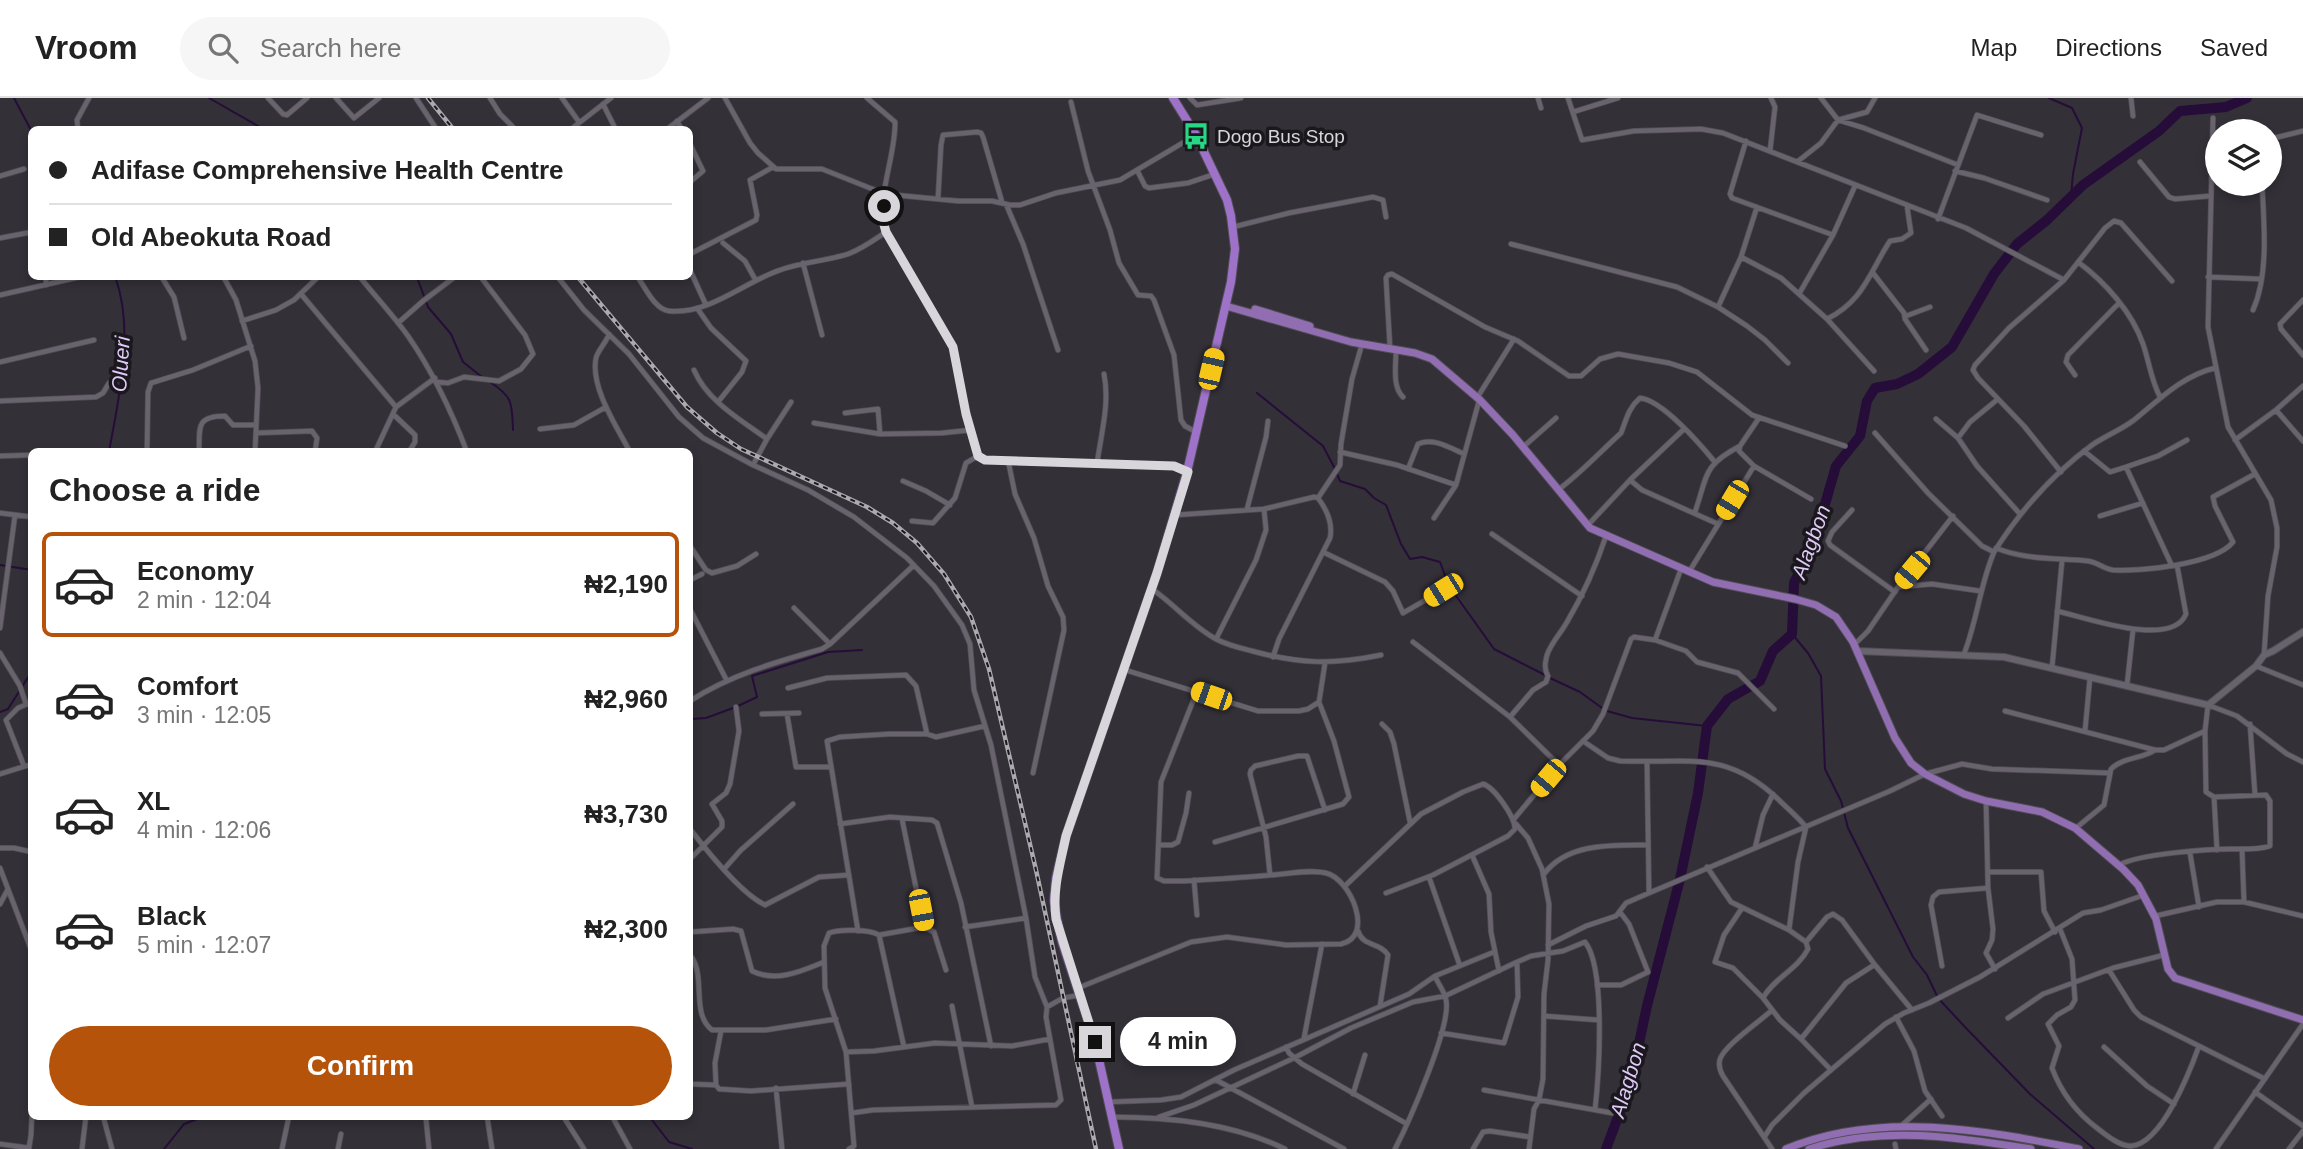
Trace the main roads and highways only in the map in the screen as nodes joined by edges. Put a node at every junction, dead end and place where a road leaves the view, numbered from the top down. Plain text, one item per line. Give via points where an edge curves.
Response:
1 (1173, 98) edge
2 (1226, 303) junction
3 (2303, 1022) edge
4 (1118, 1149) edge
5 (1786, 1149) edge
6 (1809, 1149) edge
7 (2031, 1149) edge
8 (2079, 1149) edge

1 - 2 highway via 1227,200 1235,249
2 - 3 main road via 1351,342 1432,359 1478,399 1587,526 1713,582 1795,599 1836,617 1856,648 1895,738 1911,763 1964,793 2042,812 2075,828 2138,885 2155,916 2171,975
2 - 4 highway via 1188,472 1056,878 1056,919 1095,1042
5 - 8 main road via 1838,1132 1900,1127 1944,1128
6 - 7 main road via 1839,1140 1893,1135

